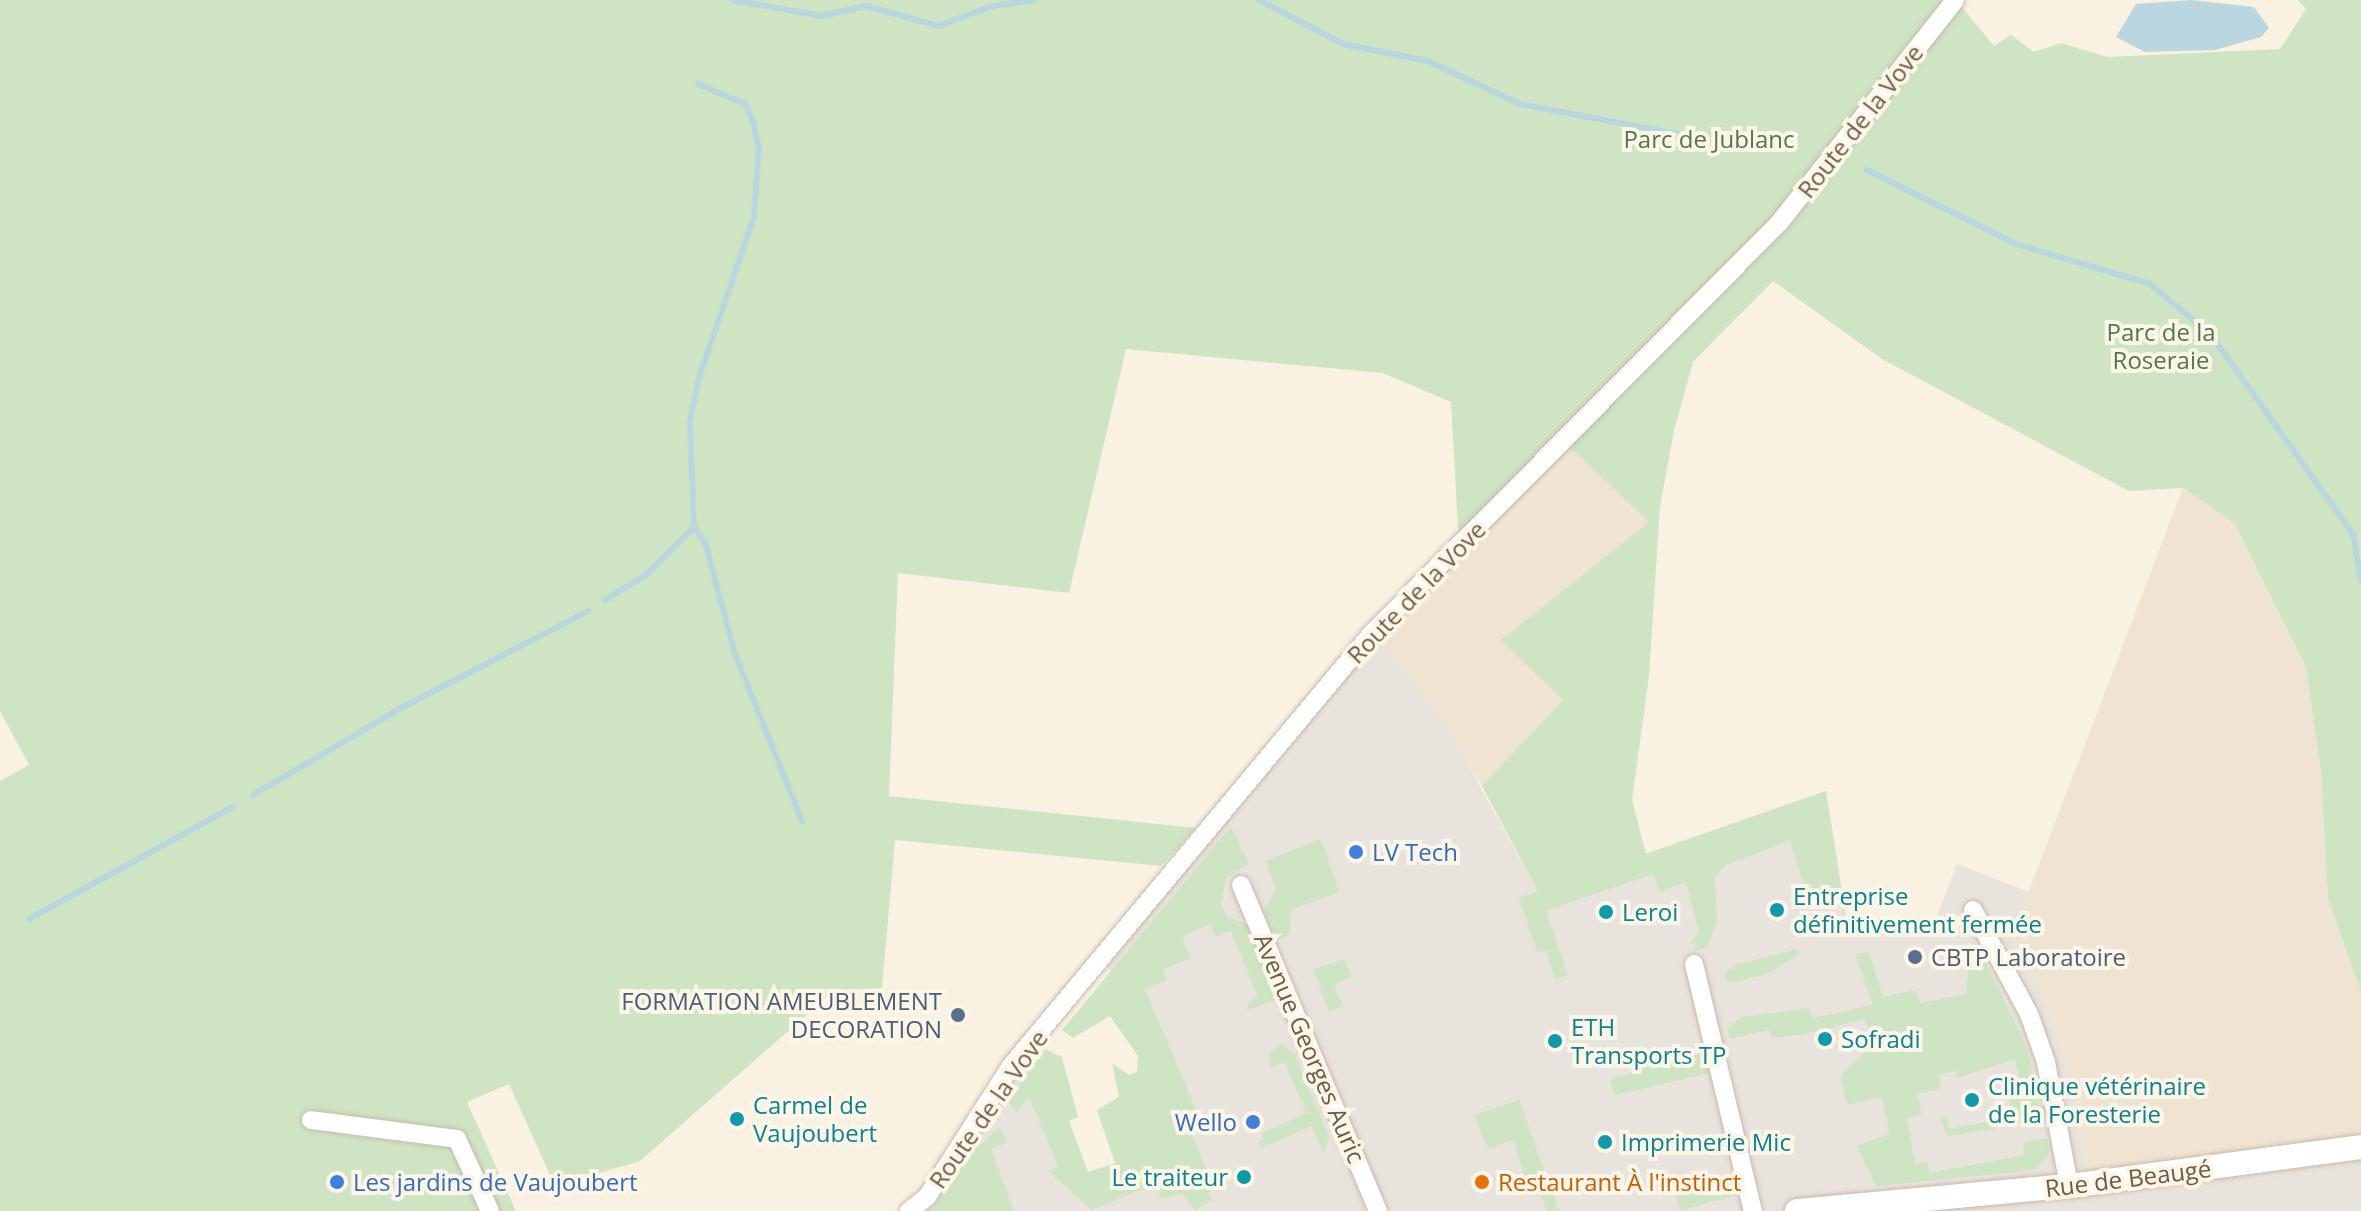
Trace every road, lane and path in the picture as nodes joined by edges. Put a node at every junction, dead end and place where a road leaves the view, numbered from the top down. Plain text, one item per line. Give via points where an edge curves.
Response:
1 (1955, 0) edge
2 (1241, 885) dead end
3 (1973, 910) dead end
4 (1694, 964) dead end
5 (311, 1120) dead end
6 (2361, 1147) edge
7 (2069, 1186) junction
8 (490, 1211) edge
9 (909, 1211) edge
10 (1378, 1211) edge
11 (1753, 1211) edge
12 (1797, 1211) edge

1 - 9 street, Route de la Vove via 1779,223 1371,634 1011,1066 927,1197
2 - 10 street, Avenue Georges Auric
3 - 7 street via 2029,1014 2046,1062
4 - 11 street
5 - 8 street via 457,1139
6 - 7 street, Rue de Beaugé
7 - 12 street, Rue de Beaugé

